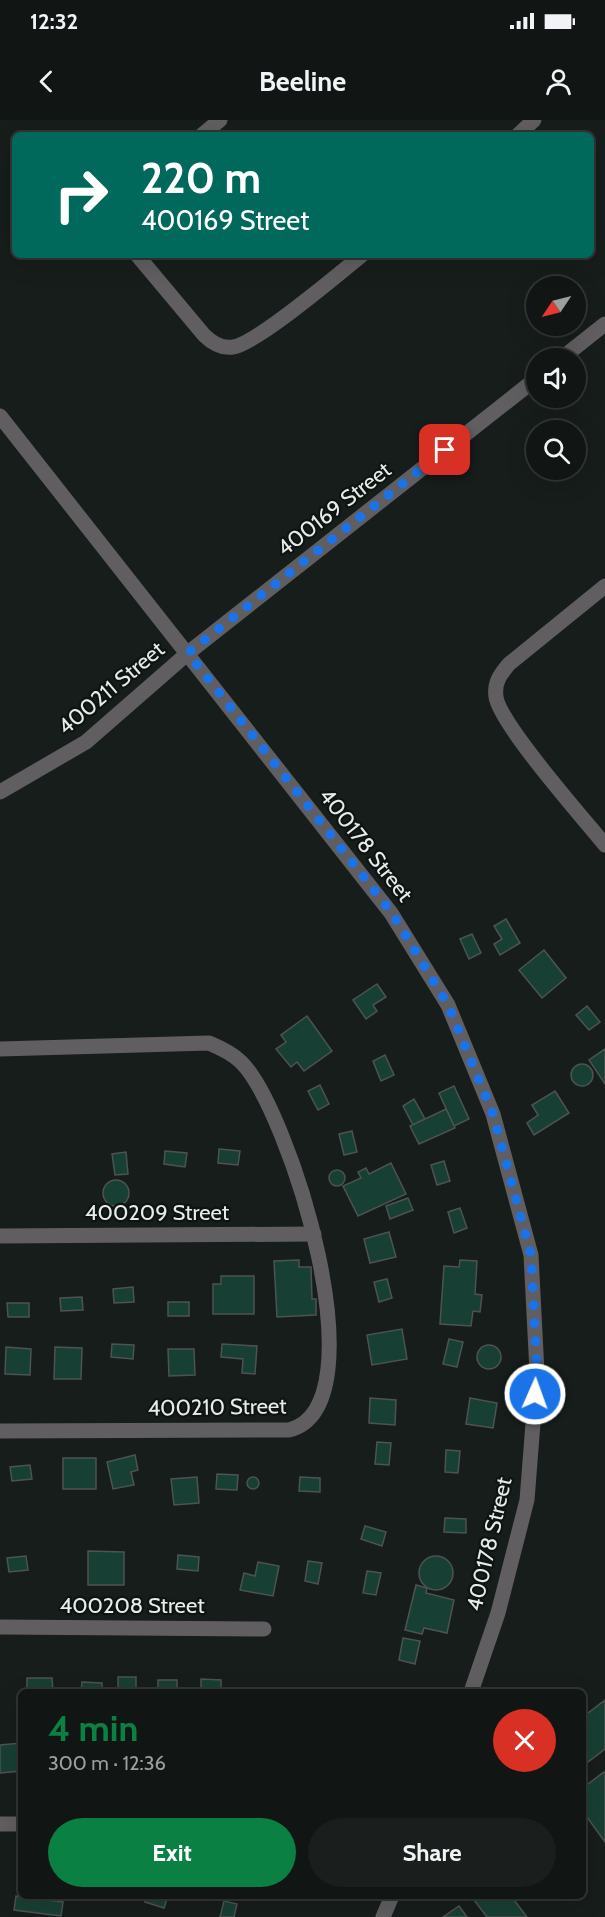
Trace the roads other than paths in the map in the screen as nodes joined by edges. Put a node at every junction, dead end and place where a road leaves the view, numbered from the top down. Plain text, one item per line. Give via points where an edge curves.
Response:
1 (220, 120) edge
2 (534, 120) edge
3 (206, 132) edge
4 (521, 132) edge
5 (140, 258) edge
6 (358, 258) edge
7 (605, 324) edge
8 (574, 348) edge
9 (526, 387) edge
10 (0, 416) edge
11 (605, 586) edge
12 (188, 653) junction
13 (0, 792) edge
14 (603, 838) edge
15 (0, 1049) edge
16 (314, 1234) junction
17 (0, 1236) edge
18 (0, 1431) edge
19 (0, 1627) edge
20 (264, 1629) dead end
21 (472, 1689) edge
22 (0, 1824) edge
23 (18, 1824) edge
24 (391, 1899) edge
25 (383, 1917) edge

1 - 3 street
2 - 4 street
5 - 6 street via 204,335 213,343 234,347 248,342
7 - 8 street
9 - 12 street, 400169 Street
10 - 12 street, 400178 Street
11 - 14 street via 509,664 496,679 495,696 513,730
12 - 13 street, 400211 Street via 86,742
12 - 21 street, 400178 Street via 392,913 448,1005 493,1114 531,1255 537,1372 527,1500 498,1613
15 - 16 street, 400210 Street via 209,1043 226,1051 242,1062 258,1085 303,1192
16 - 17 street, 400209 Street
16 - 18 street, 400210 Street via 325,1294 330,1355 320,1406 300,1427
19 - 20 street, 400208 Street
22 - 23 street
24 - 25 street

